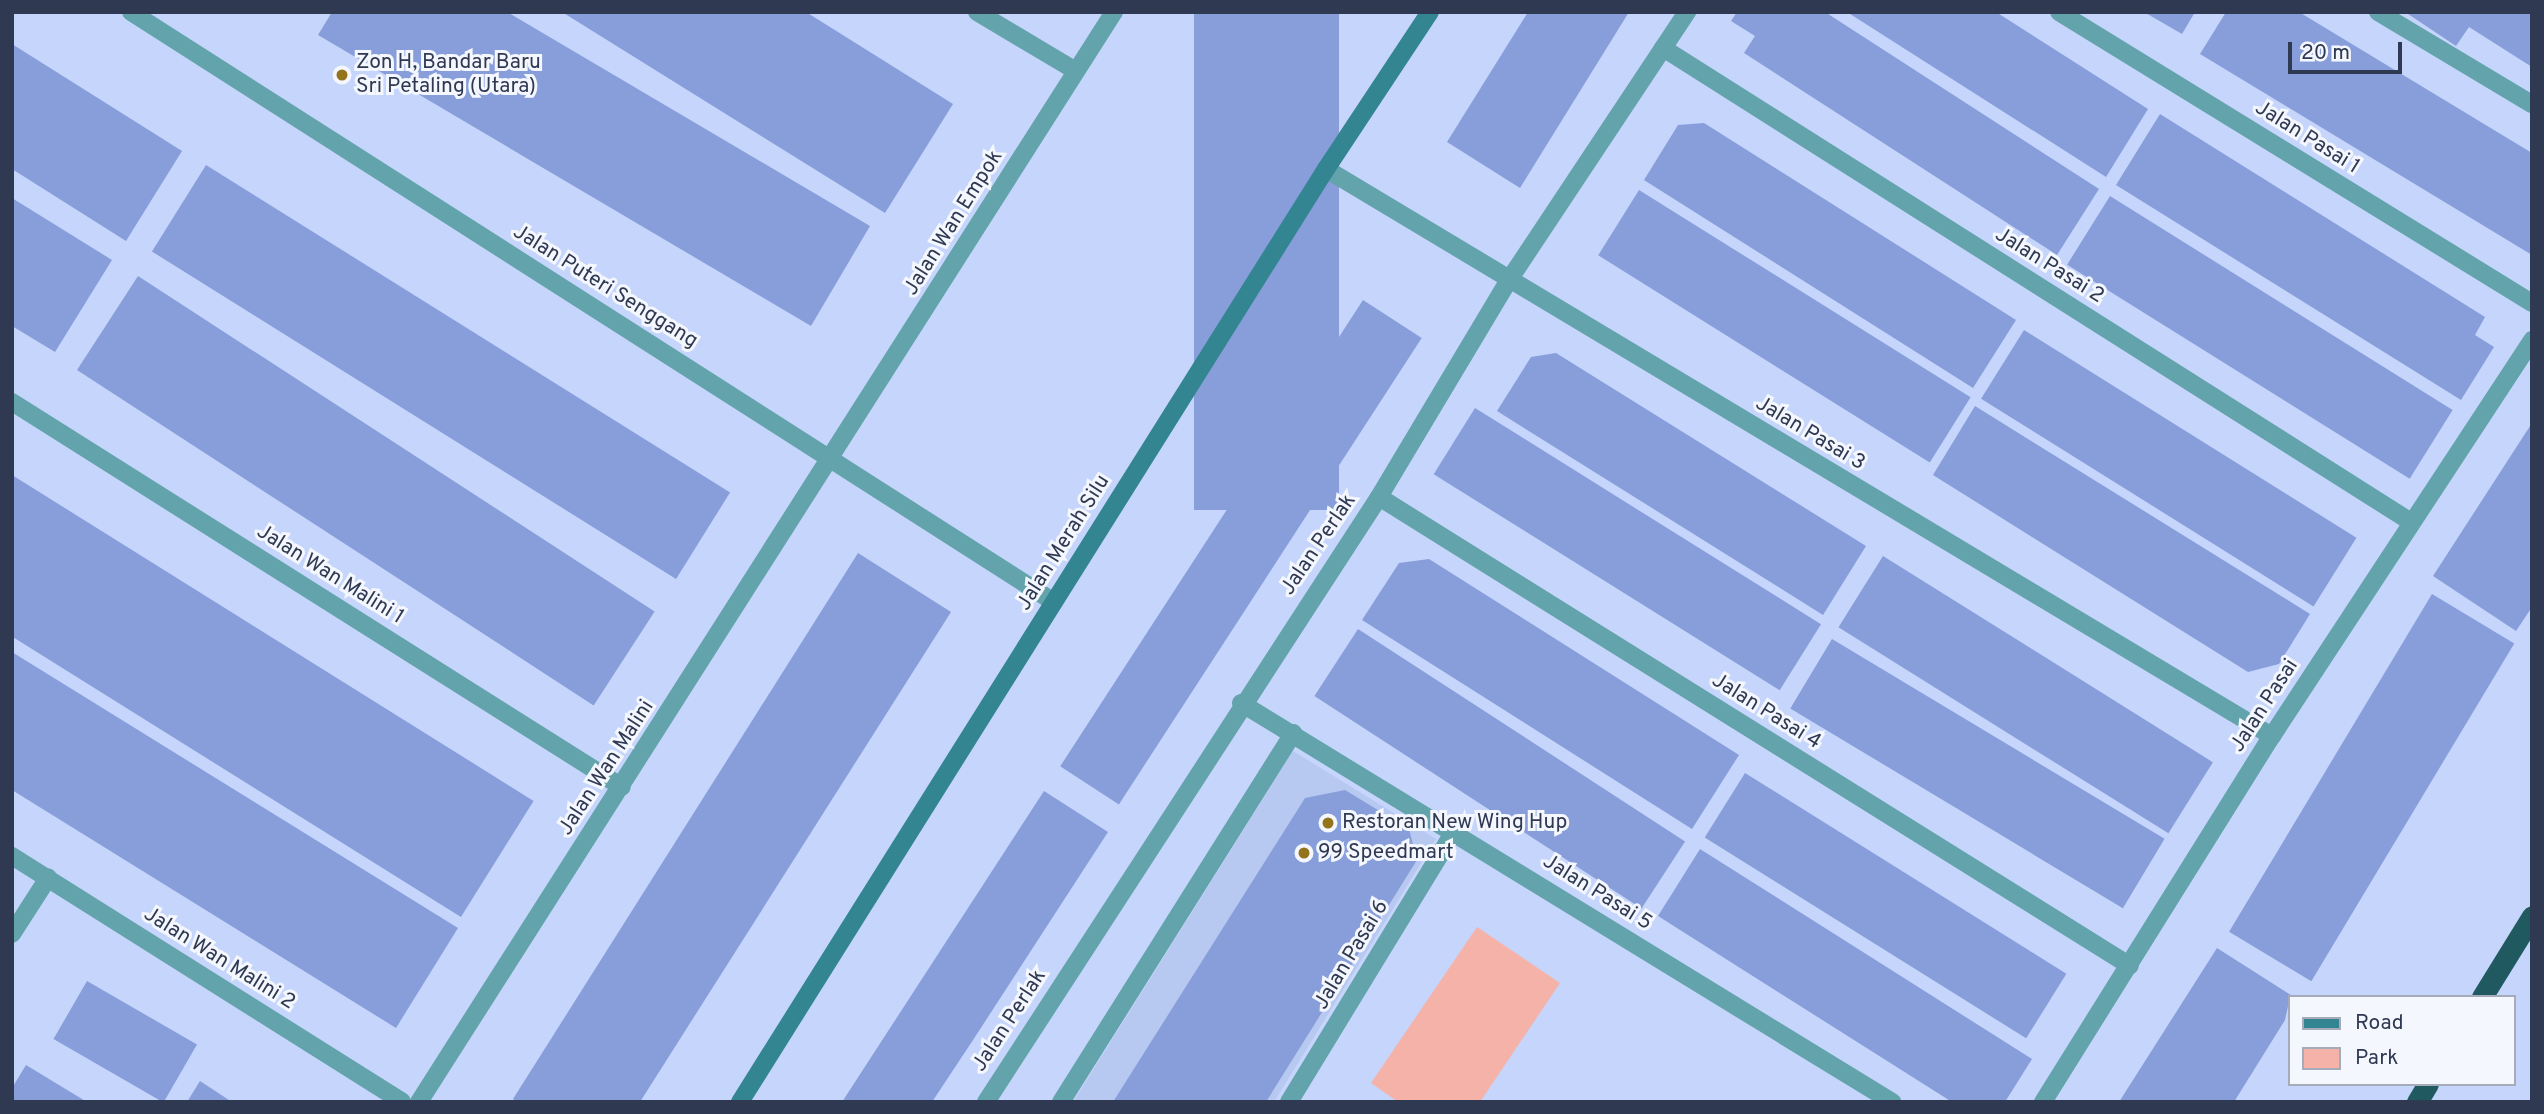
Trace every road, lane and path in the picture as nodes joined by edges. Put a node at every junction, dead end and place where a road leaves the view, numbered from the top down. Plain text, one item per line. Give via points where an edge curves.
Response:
1 (131, 12) edge
2 (977, 12) edge
3 (1114, 12) edge
4 (1430, 12) edge
5 (1687, 12) edge
6 (2059, 12) edge
7 (2378, 12) edge
8 (1663, 48) junction
9 (1076, 71) junction
10 (2532, 104) edge
11 (1326, 169) junction
12 (1509, 280) junction
13 (2532, 303) edge
14 (2532, 340) edge
15 (12, 402) edge
16 (833, 458) junction
17 (1379, 497) junction
18 (2411, 522) junction
19 (1054, 602) junction
20 (1241, 703) junction
21 (1293, 733) junction
22 (2272, 736) junction
23 (622, 787) junction
24 (1454, 832) junction
25 (12, 856) edge
26 (48, 878) junction
27 (2532, 916) edge
28 (12, 934) edge
29 (2130, 966) junction
30 (2483, 995) edge
31 (2427, 1086) edge
32 (402, 1102) edge
33 (419, 1102) edge
34 (740, 1102) edge
35 (986, 1102) edge
36 (1061, 1102) edge
37 (1289, 1102) edge
38 (1892, 1102) edge
39 (2043, 1102) edge
40 (2417, 1102) edge

1 - 16 street, Jalan Puteri Senggang
2 - 9 street
3 - 9 street, Jalan Wan Empok
4 - 11 street, Jalan Merah Silu
5 - 8 street, Jalan Perlak
6 - 13 street, Jalan Pasai 1
7 - 10 street
8 - 12 street, Jalan Perlak
8 - 18 street, Jalan Pasai 2
9 - 16 street, Jalan Wan Empok
11 - 12 street, Jalan Pasai 3
11 - 19 street, Jalan Merah Silu
12 - 17 street, Jalan Perlak
12 - 22 street, Jalan Pasai 3
14 - 18 street, Jalan Pasai
15 - 23 street, Jalan Wan Malini 1
16 - 19 street, Jalan Puteri Senggang
16 - 23 street, Jalan Wan Malini
17 - 20 street, Jalan Perlak
17 - 29 street, Jalan Pasai 4
18 - 22 street, Jalan Pasai
19 - 34 street, Jalan Merah Silu
20 - 21 street, Jalan Pasai 5
20 - 35 street, Jalan Perlak
21 - 24 street, Jalan Pasai 5
21 - 36 street
22 - 29 street, Jalan Pasai
23 - 33 street, Jalan Wan Malini
24 - 37 street, Jalan Pasai 6
24 - 38 street, Jalan Pasai 5
25 - 26 street, Jalan Wan Malini 2
26 - 28 street
26 - 32 street, Jalan Wan Malini 2
27 - 30 highway
29 - 39 street, Jalan Pasai
31 - 40 highway

